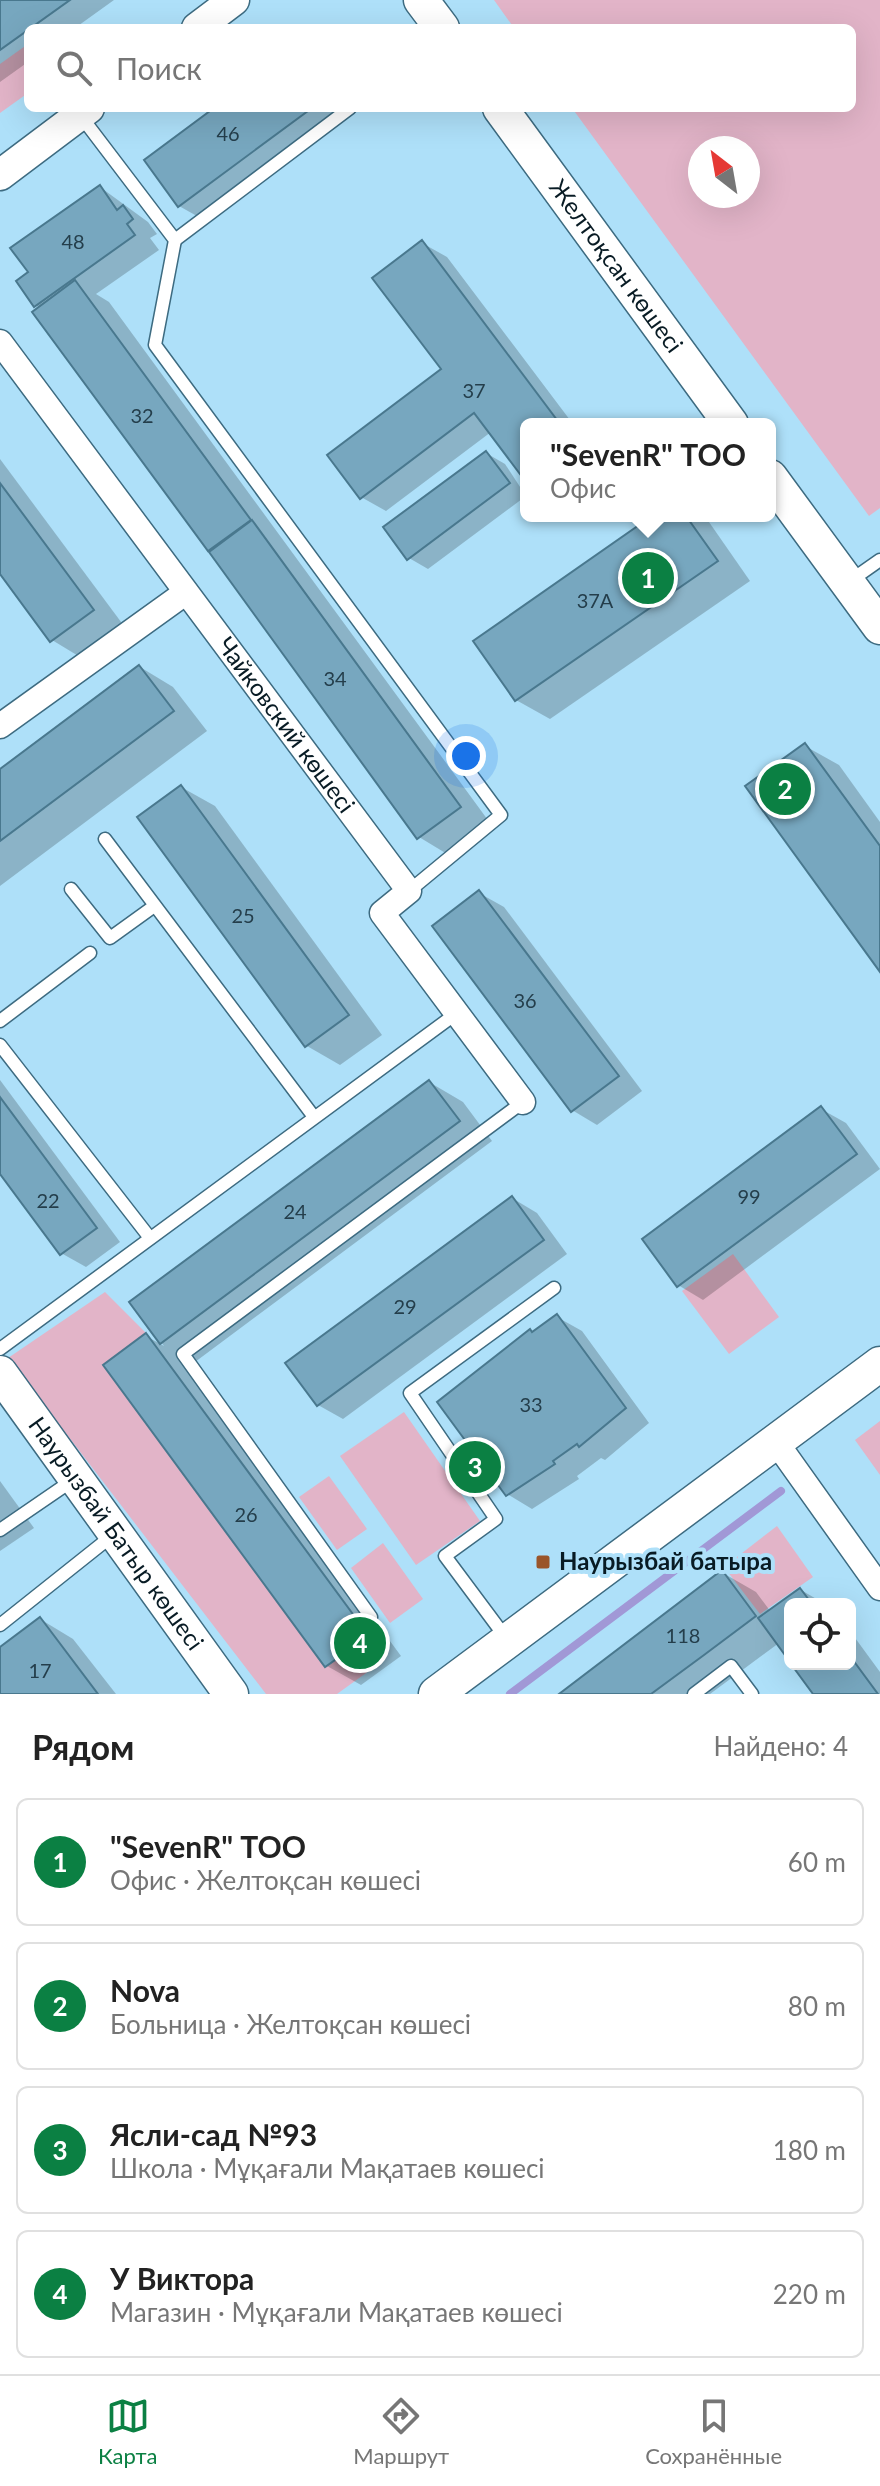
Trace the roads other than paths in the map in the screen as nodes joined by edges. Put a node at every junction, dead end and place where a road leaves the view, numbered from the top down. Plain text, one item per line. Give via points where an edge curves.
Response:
1 (234, 0) edge
2 (421, 0) edge
3 (202, 24) edge
4 (439, 24) edge
5 (84, 112) edge
6 (86, 112) edge
7 (345, 112) edge
8 (503, 112) edge
9 (0, 175) edge
10 (175, 240) junction
11 (0, 342) edge
12 (727, 418) edge
13 (776, 485) edge
14 (880, 560) edge
15 (848, 583) junction
16 (185, 593) junction
17 (880, 627) edge
18 (0, 726) edge
19 (105, 839) dead end
20 (71, 889) dead end
21 (409, 891) junction
22 (153, 907) junction
23 (90, 953) dead end
24 (457, 1013) junction
25 (0, 1021) edge
26 (0, 1045) edge
27 (523, 1102) joint
28 (314, 1117) junction
29 (150, 1238) junction
30 (554, 1288) dead end
31 (0, 1349) edge
32 (880, 1364) edge
33 (0, 1373) edge
34 (776, 1442) junction
35 (76, 1478) junction
36 (0, 1530) edge
37 (115, 1533) junction
38 (880, 1588) edge
39 (371, 1617) dead end
40 (0, 1625) edge
41 (508, 1641) junction
42 (231, 1694) edge
43 (437, 1694) edge
44 (694, 1694) edge
45 (752, 1694) edge

1 - 3 street
2 - 4 main road
5 - 9 street
6 - 10 lane
7 - 10 lane
8 - 12 main road, Желтоқсан көшесі
10 - 21 lane via 155,345 501,815
11 - 16 street, Чайковский көшесі
13 - 15 main road
14 - 15 lane
15 - 17 main road
16 - 18 street
16 - 21 street, Чайковский көшесі
19 - 22 lane
20 - 22 lane via 110,938
21 - 24 street via 382,913
22 - 28 lane
23 - 25 lane
24 - 27 street
24 - 28 lane
26 - 29 lane
27 - 39 lane via 183,1354
28 - 29 lane
29 - 31 lane
30 - 41 lane via 410,1393 496,1519 445,1556
32 - 34 main road
33 - 35 main road, Наурызбай Батыр көшесі
34 - 38 street
34 - 41 main road
35 - 36 lane
35 - 37 main road, Наурызбай Батыр көшесі
37 - 40 lane
37 - 42 main road, Наурызбай Батыр көшесі
41 - 43 main road
44 - 45 lane via 731,1666

